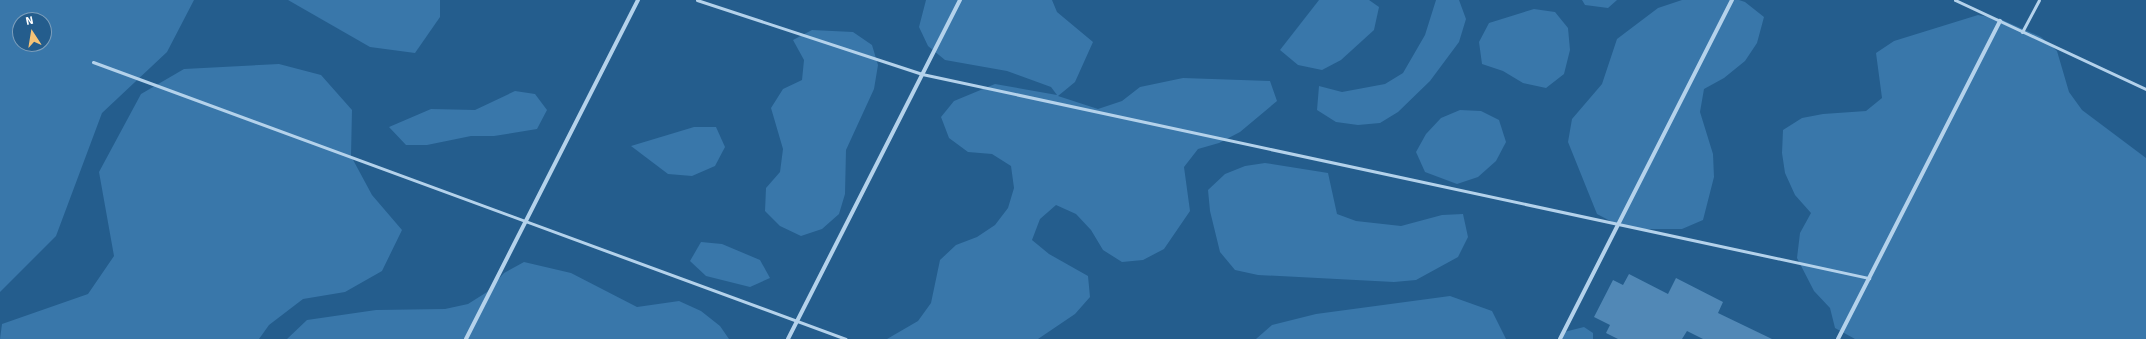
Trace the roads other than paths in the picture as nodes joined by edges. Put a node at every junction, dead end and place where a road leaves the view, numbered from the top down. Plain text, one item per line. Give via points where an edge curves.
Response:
1 (638, 0) edge
2 (698, 0) edge
3 (960, 0) edge
4 (1732, 0) edge
5 (1955, 0) edge
6 (2039, 0) edge
7 (2000, 21) junction
8 (2022, 32) junction
9 (93, 62) dead end
10 (922, 74) junction
11 (2146, 89) edge
12 (526, 222) junction
13 (1618, 224) junction
14 (1869, 278) junction
15 (797, 320) junction
16 (466, 339) edge
17 (788, 339) edge
18 (846, 339) edge
19 (1560, 339) edge
20 (1838, 339) edge

1 - 12 street
2 - 10 lane
3 - 10 street
4 - 13 street
5 - 7 lane
6 - 8 lane
7 - 8 lane
7 - 14 street
8 - 11 lane
9 - 12 lane
10 - 13 lane
10 - 15 street
12 - 15 lane
12 - 16 street
13 - 14 lane
13 - 19 street
14 - 20 street
15 - 17 street
15 - 18 lane

